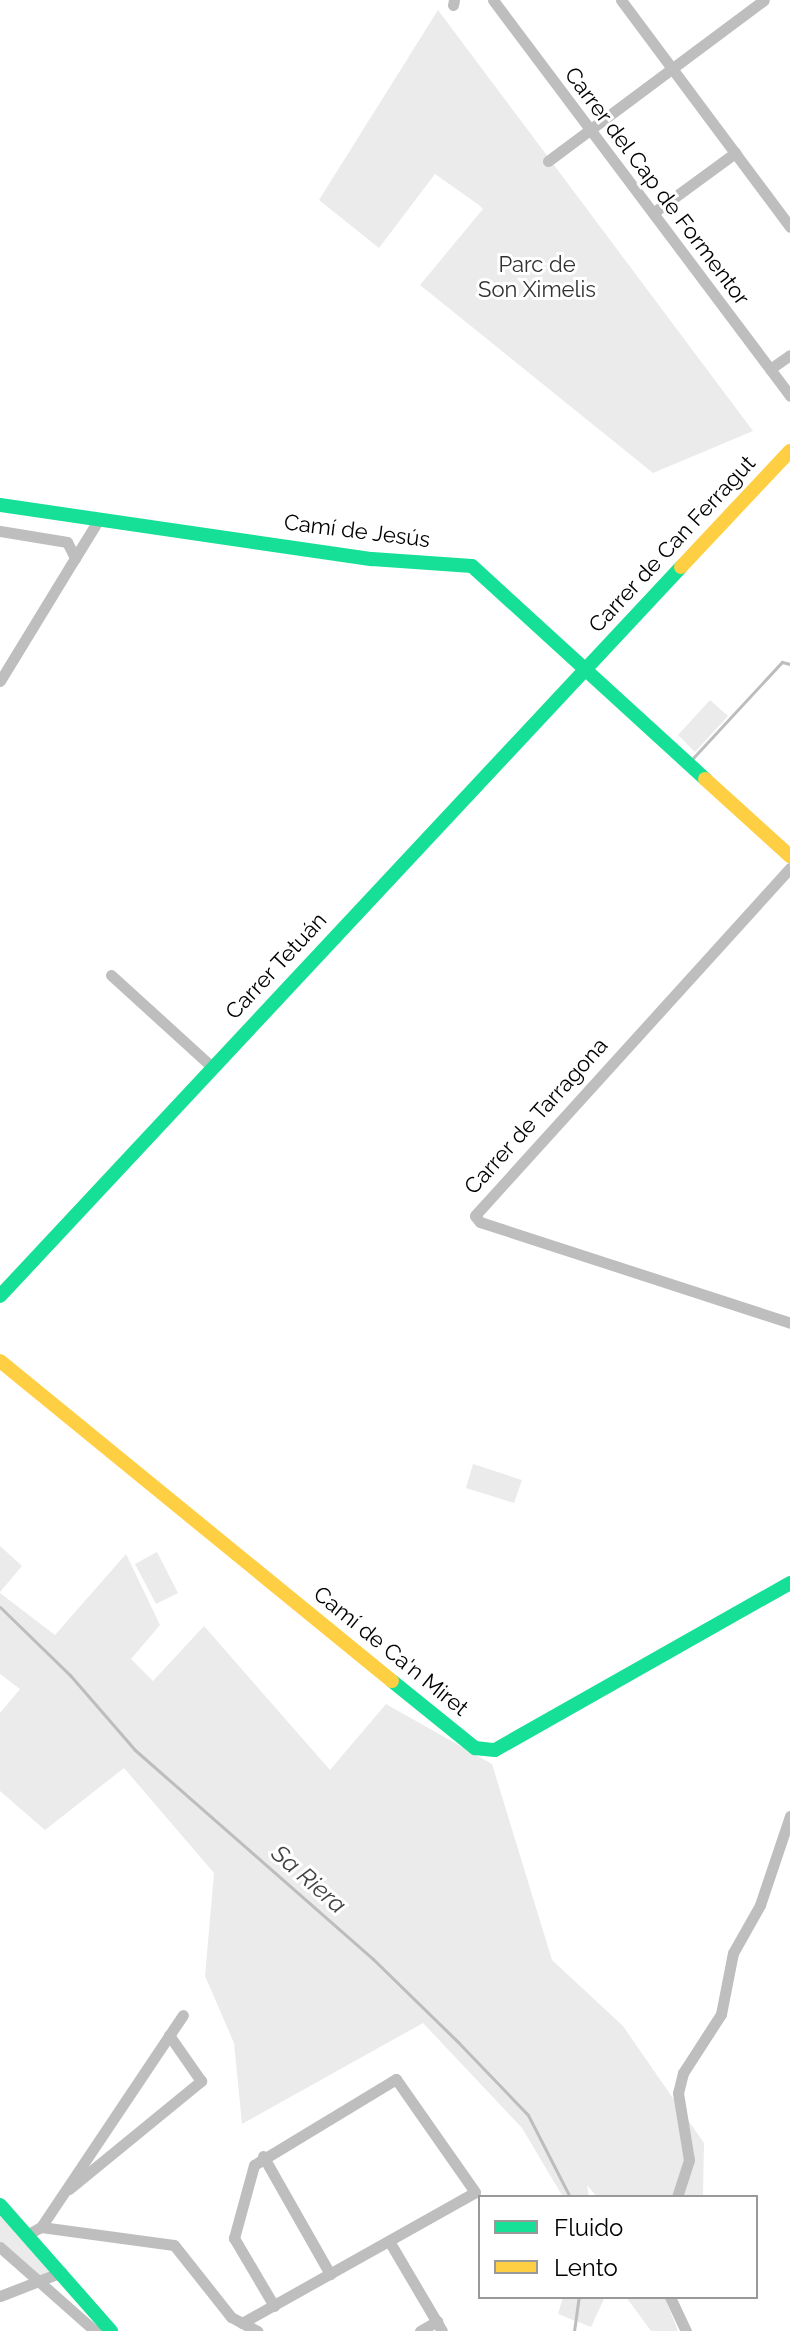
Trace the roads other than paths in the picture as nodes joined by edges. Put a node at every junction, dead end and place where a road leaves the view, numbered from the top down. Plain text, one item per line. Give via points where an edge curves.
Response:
1 (493, 0) edge
2 (621, 0) edge
3 (764, 0) edge
4 (673, 70) junction
5 (589, 132) junction
6 (735, 153) junction
7 (548, 161) dead end
8 (653, 213) junction
9 (790, 227) edge
10 (790, 355) edge
11 (770, 369) junction
12 (790, 396) edge
13 (790, 451) edge
14 (0, 505) edge
15 (99, 519) junction
16 (0, 531) edge
17 (74, 553) junction
18 (585, 667) junction
19 (0, 681) edge
20 (790, 856) edge
21 (790, 868) edge
22 (111, 975) dead end
23 (212, 1067) junction
24 (0, 1296) edge
25 (790, 1323) edge
26 (0, 1361) edge
27 (790, 1583) edge
28 (790, 1816) edge
29 (183, 2015) dead end
30 (169, 2035) junction
31 (263, 2156) junction
32 (62, 2194) junction
33 (678, 2195) edge
34 (0, 2205) edge
35 (35, 2230) junction
36 (389, 2241) junction
37 (0, 2247) edge
38 (62, 2272) junction
39 (330, 2274) junction
40 (40, 2282) junction
41 (0, 2296) edge
42 (671, 2299) edge
43 (274, 2306) junction
44 (242, 2323) junction
45 (439, 2326) edge
46 (95, 2331) edge
47 (111, 2331) edge
48 (257, 2331) edge
49 (420, 2331) edge
50 (686, 2331) edge

1 - 5 street, Carrer del Cap de Formentor
2 - 4 street
3 - 4 street
4 - 5 street
4 - 6 street
5 - 7 street
5 - 8 street, Carrer del Cap de Formentor
6 - 8 street
6 - 9 street
8 - 11 street, Carrer del Cap de Formentor
10 - 11 street
11 - 12 street, Carrer del Cap de Formentor
13 - 18 street, Carrer de Can Ferragut
14 - 15 street, Camí de Jesús
15 - 17 street
15 - 18 street, Camí de Jesús via 372,559 472,566
16 - 17 street
17 - 19 street
18 - 20 street, Camí de Jesús
18 - 23 street, Carrer Tetuán
21 - 25 street, Carrer de Tarragona via 475,1216 480,1222
22 - 23 street
23 - 24 street, Carrer Tetuán
26 - 27 street, Camí de Ca'n Miret via 475,1748 495,1750
28 - 33 street via 760,1905 733,1953 721,2014 683,2073 678,2093 689,2160
29 - 30 street
30 - 32 street
30 - 32 street via 201,2081
31 - 36 street via 396,2079 475,2192
31 - 39 street
31 - 43 street via 254,2165 234,2238
32 - 35 street
34 - 35 street
35 - 38 street
35 - 44 street via 174,2245 231,2317
36 - 39 street
36 - 45 street
37 - 40 street
38 - 40 street
38 - 47 street
39 - 43 street
40 - 41 street
40 - 46 street
42 - 50 street
43 - 44 street
44 - 48 street
45 - 49 street

